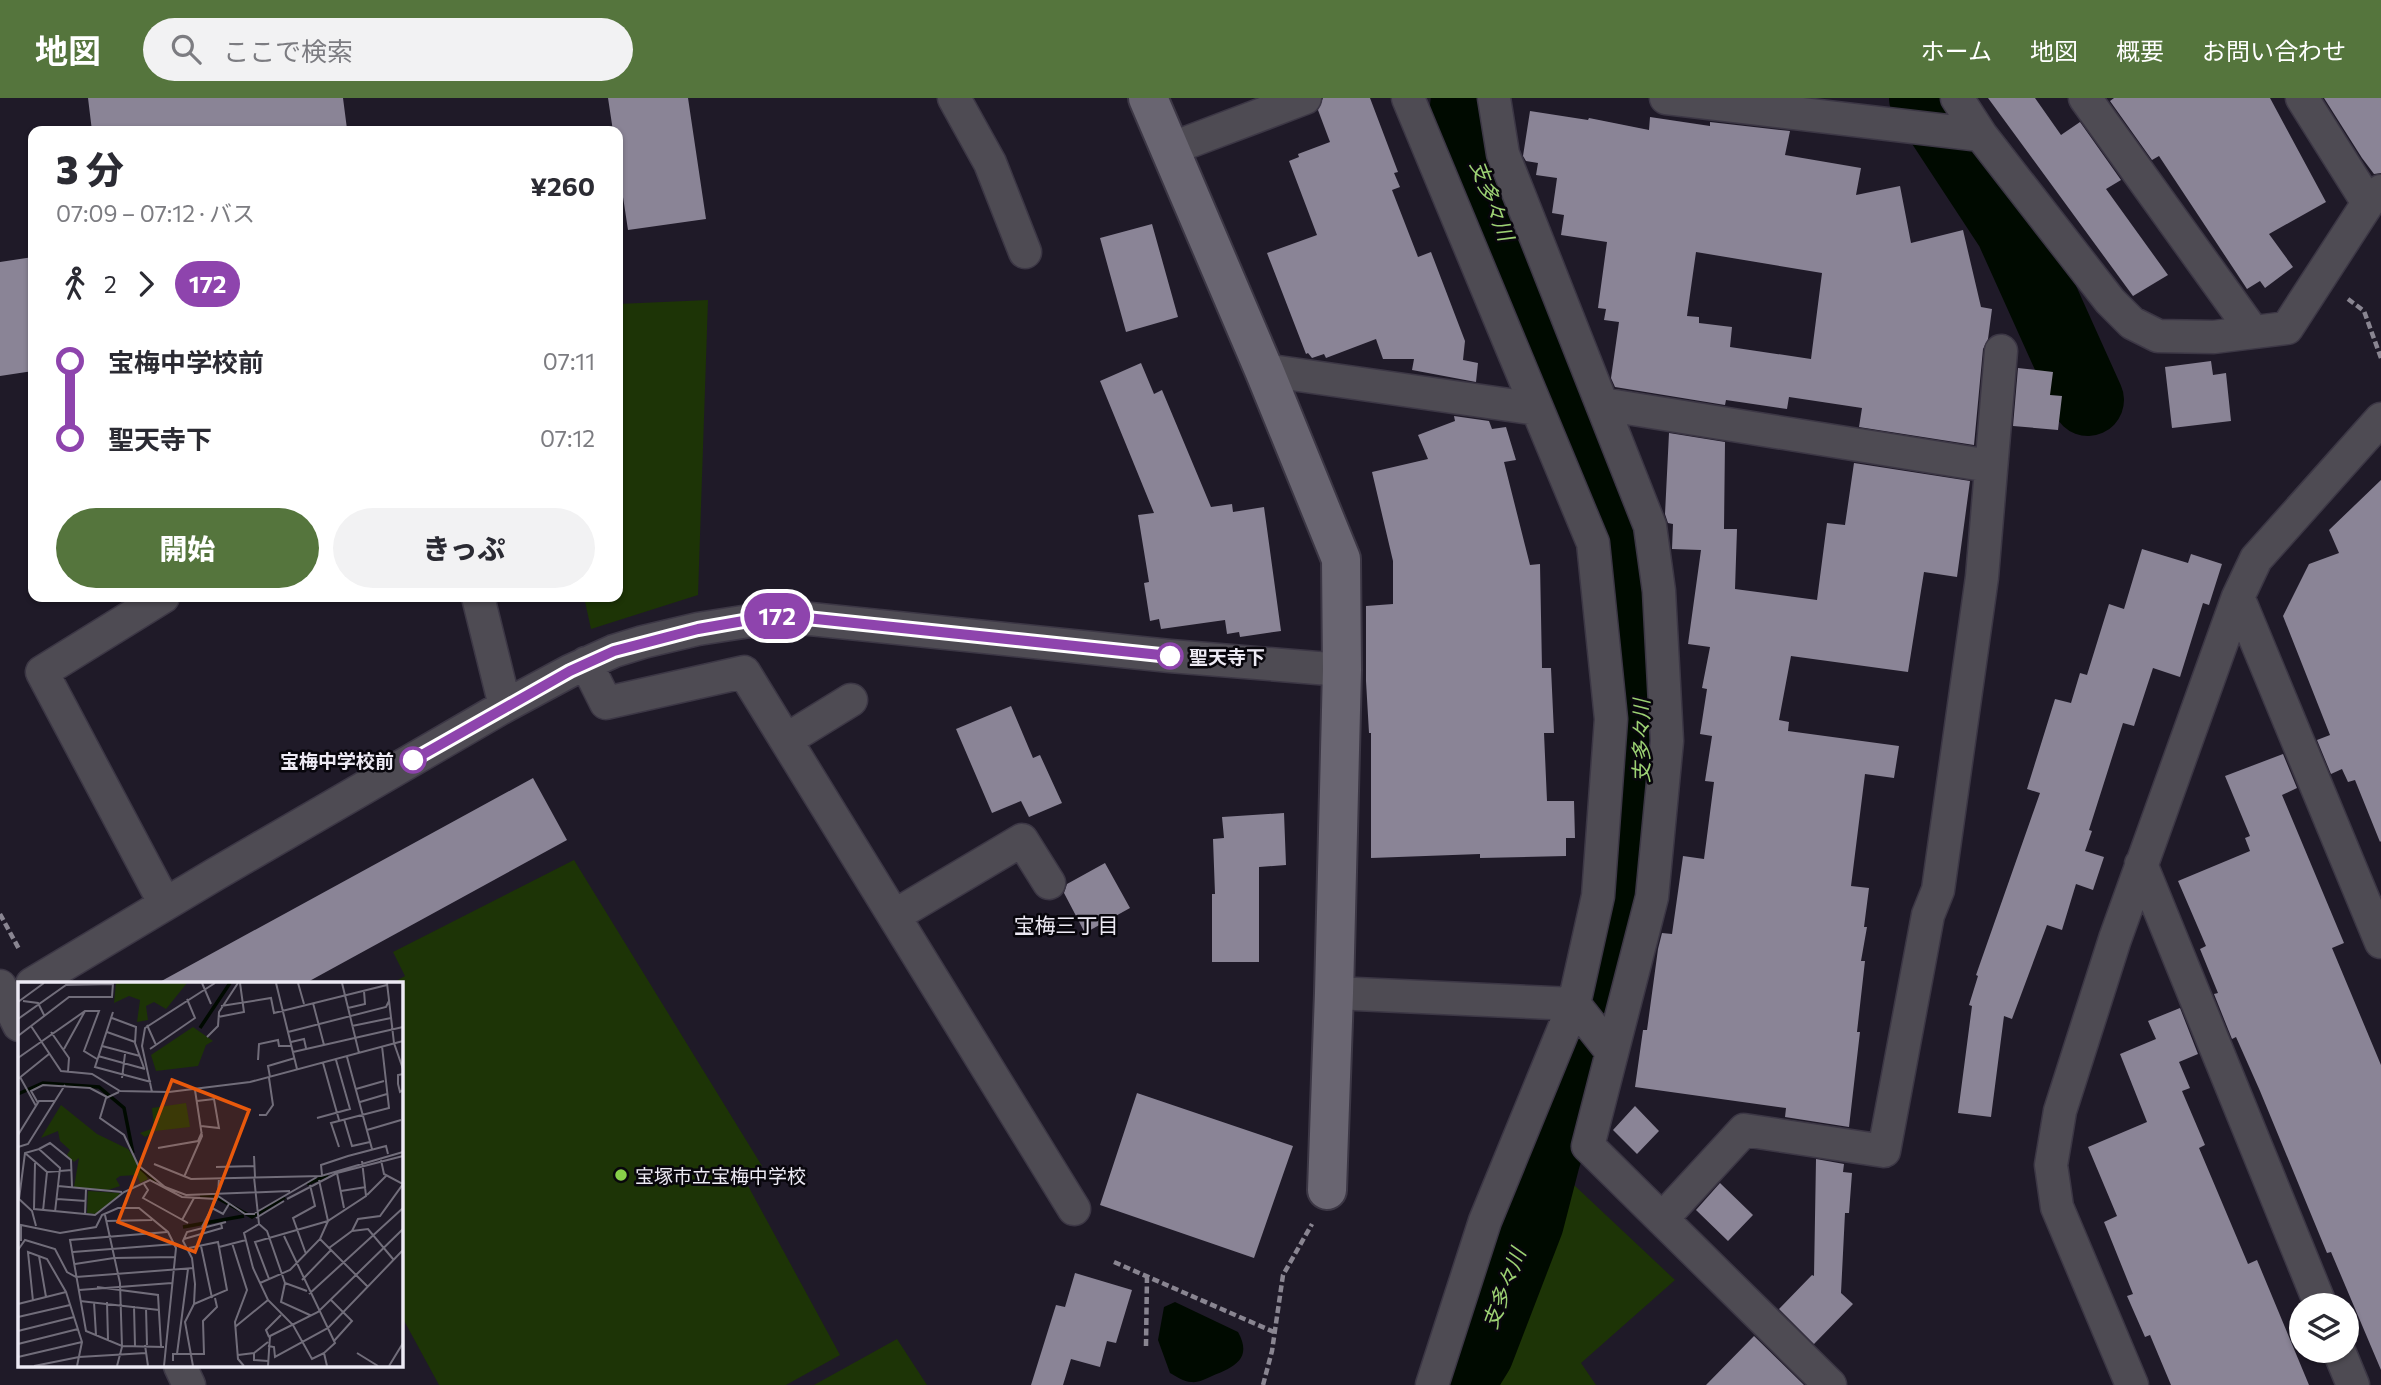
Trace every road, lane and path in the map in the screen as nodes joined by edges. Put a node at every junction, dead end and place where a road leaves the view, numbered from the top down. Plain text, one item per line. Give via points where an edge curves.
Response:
1 (954, 98) edge
2 (1148, 98) edge
3 (1305, 98) edge
4 (1408, 98) edge
5 (1494, 98) edge
6 (1666, 98) edge
7 (1957, 98) edge
8 (2085, 98) edge
9 (2302, 98) edge
10 (1981, 135) junction
11 (1170, 149) junction
12 (2374, 197) edge
13 (1025, 252) dead end
14 (2320, 278) junction
15 (2253, 332) junction
16 (2001, 351) dead end
17 (2381, 358) edge
18 (1264, 369) junction
19 (1602, 404) junction
20 (1537, 409) junction
21 (2380, 425) edge
22 (1990, 466) junction
23 (2238, 597) junction
24 (155, 602) edge
25 (479, 602) edge
26 (586, 663) junction
27 (1342, 670) junction
28 (851, 700) dead end
29 (505, 706) junction
30 (786, 740) junction
31 (2141, 864) junction
32 (1049, 883) dead end
33 (166, 904) junction
34 (894, 916) junction
35 (2381, 942) edge
36 (40, 982) edge
37 (1334, 993) junction
38 (1574, 1004) junction
39 (1612, 1052) junction
40 (1326, 1190) joint
41 (1074, 1209) dead end
42 (1662, 1219) junction
43 (1114, 1262) dead end
44 (1146, 1276) junction
45 (2316, 1293) edge
46 (1274, 1332) junction
47 (1146, 1346) dead end
48 (2344, 1363) edge
49 (181, 1368) edge
50 (189, 1385) edge
51 (1263, 1385) edge
52 (1432, 1385) edge
53 (1830, 1385) edge
54 (2132, 1385) edge
55 (2353, 1385) edge

1 - 13 street via 990,163
2 - 11 street
3 - 11 street
4 - 20 street
5 - 19 street via 1503,154
6 - 10 street
7 - 10 street
8 - 15 street
9 - 12 street
10 - 15 street via 2132,323 2158,336
11 - 18 street
12 - 14 street
14 - 15 street via 2287,328
14 - 17 path via 2364,311
16 - 22 street
18 - 20 street
18 - 27 street via 1341,559
19 - 22 street
19 - 39 street via 1650,526 1659,591 1667,741 1652,897
20 - 38 street via 1593,543 1611,719 1598,896
21 - 23 street via 2256,559
22 - 42 street via 1982,577 1938,890 1928,915 1884,1151 1744,1129
23 - 31 street
23 - 35 street
24 - 33 street via 42,672
25 - 29 street
26 - 27 street via 643,642 781,616
26 - 29 street
26 - 30 street via 606,703 744,672
27 - 37 street
28 - 30 street
29 - 33 street
30 - 34 street
31 - 45 street
31 - 54 street via 2060,1111 2051,1166 2057,1207
32 - 34 street via 1022,840
33 - 36 street
34 - 41 street
37 - 38 street
37 - 40 street
38 - 39 street
38 - 52 street via 1485,1221
39 - 42 street via 1588,1146
40 - 46 path via 1321,1210 1283,1275
42 - 53 street
43 - 44 path
44 - 46 path
44 - 47 path
46 - 51 path
48 - 55 street
49 - 50 street

